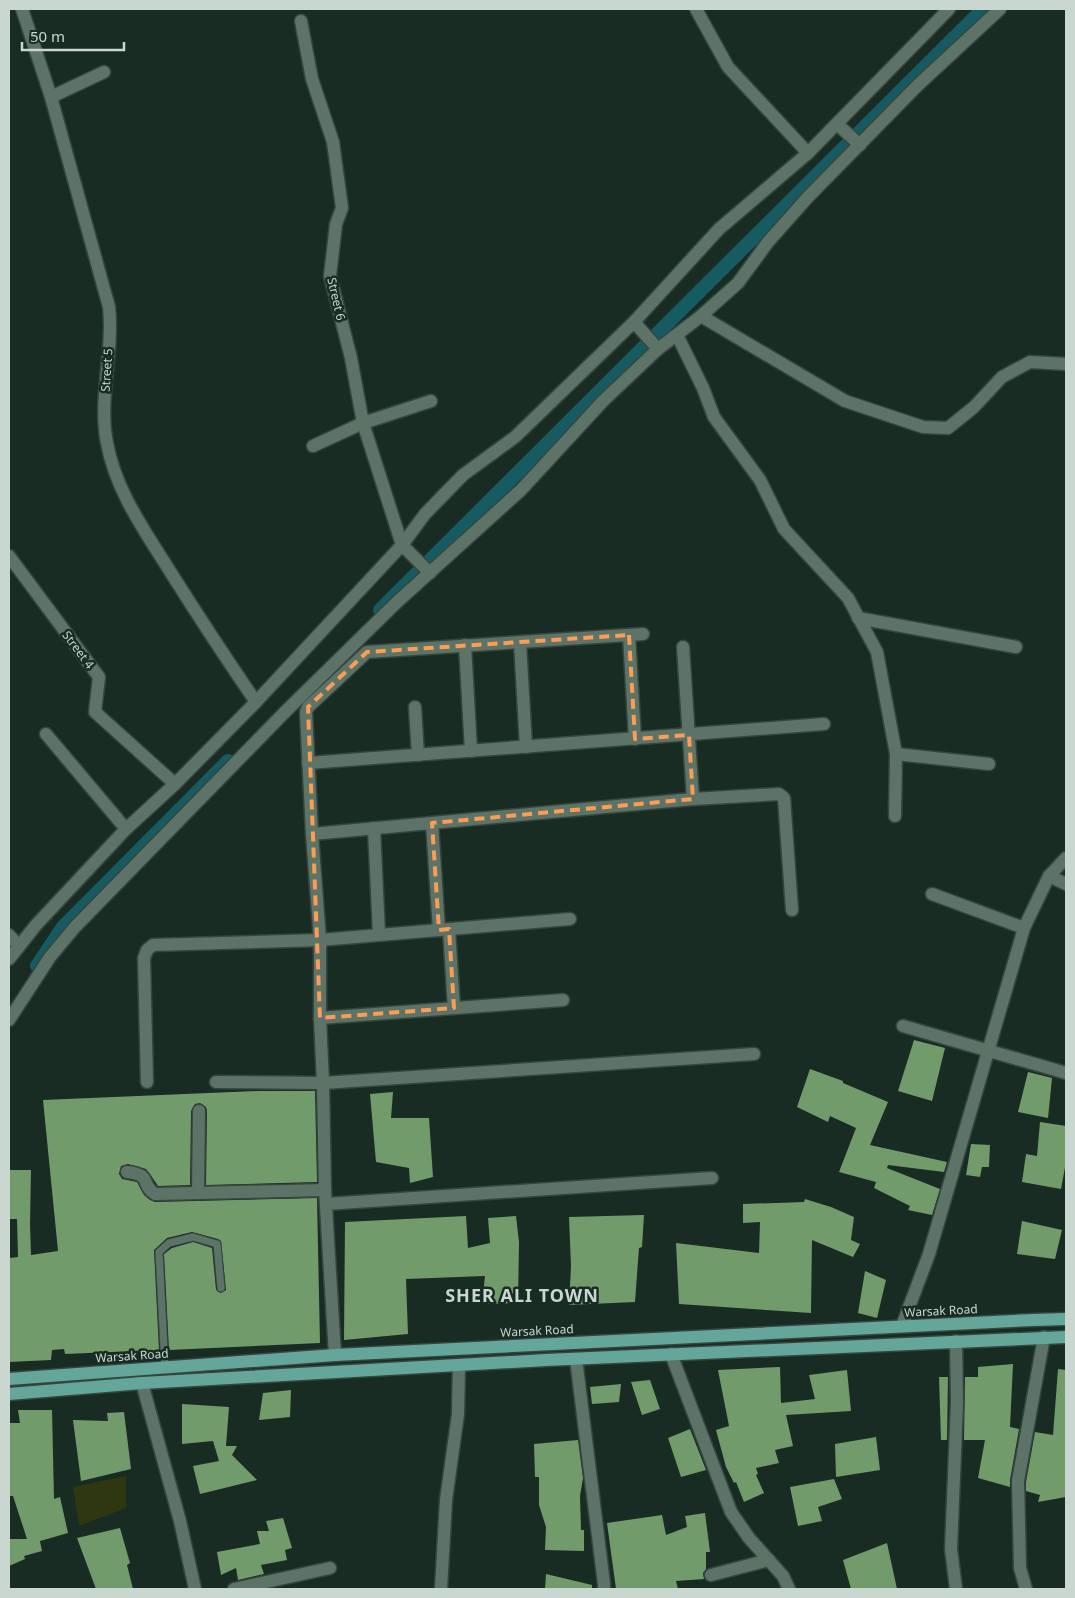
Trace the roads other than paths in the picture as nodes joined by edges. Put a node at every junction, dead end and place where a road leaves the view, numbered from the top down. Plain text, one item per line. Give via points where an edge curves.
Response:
1 (22, 9) edge
2 (696, 9) edge
3 (949, 9) edge
4 (1000, 9) edge
5 (301, 21) dead end
6 (104, 72) dead end
7 (51, 97) junction
8 (837, 124) junction
9 (859, 144) junction
10 (808, 153) junction
11 (701, 316) junction
12 (634, 322) junction
13 (677, 335) junction
14 (658, 349) junction
15 (1066, 364) edge
16 (431, 401) dead end
17 (363, 423) junction
18 (313, 446) dead end
19 (402, 545) junction
20 (9, 556) edge
21 (429, 572) junction
22 (858, 618) junction
23 (643, 634) dead end
24 (629, 635) junction
25 (520, 642) junction
26 (465, 645) junction
27 (683, 647) dead end
28 (1016, 647) dead end
29 (256, 702) junction
30 (415, 707) dead end
31 (824, 724) dead end
32 (46, 734) dead end
33 (689, 734) junction
34 (635, 739) junction
35 (526, 747) junction
36 (471, 751) junction
37 (896, 754) junction
38 (418, 755) junction
39 (308, 763) junction
40 (989, 764) dead end
41 (175, 784) junction
42 (693, 799) junction
43 (895, 816) dead end
44 (432, 823) junction
45 (374, 828) junction
46 (126, 829) junction
47 (312, 834) junction
48 (1066, 858) edge
49 (1049, 876) junction
50 (1066, 884) edge
51 (932, 894) dead end
52 (792, 910) dead end
53 (570, 919) dead end
54 (1024, 928) junction
55 (444, 929) junction
56 (380, 934) junction
57 (9, 935) edge
58 (320, 940) junction
59 (19, 946) junction
60 (9, 959) edge
61 (563, 1000) dead end
62 (454, 1008) junction
63 (320, 1018) junction
64 (9, 1020) edge
65 (903, 1026) dead end
66 (987, 1051) junction
67 (754, 1054) dead end
68 (1066, 1073) edge
69 (147, 1082) dead end
70 (216, 1082) dead end
71 (323, 1083) junction
72 (199, 1111) dead end
73 (128, 1172) dead end
74 (712, 1178) dead end
75 (325, 1190) junction
76 (198, 1193) junction
77 (326, 1204) junction
78 (221, 1288) dead end
79 (1066, 1319) edge
80 (1000, 1322) junction
81 (902, 1326) junction
82 (1044, 1337) junction
83 (1066, 1337) edge
84 (1001, 1339) junction
85 (956, 1341) junction
86 (671, 1354) junction
87 (335, 1355) junction
88 (576, 1359) junction
89 (459, 1365) junction
90 (166, 1368) junction
91 (140, 1369) junction
92 (336, 1372) junction
93 (9, 1379) edge
94 (142, 1383) junction
95 (9, 1394) edge
96 (769, 1560) junction
97 (330, 1568) dead end
98 (711, 1575) dead end
99 (196, 1589) edge
100 (234, 1589) edge
101 (441, 1589) edge
102 (604, 1589) edge
103 (789, 1589) edge
104 (956, 1589) edge
105 (1026, 1589) edge

1 - 7 street, Street 5
2 - 10 street via 728,67
3 - 8 street
4 - 9 street
5 - 17 street, Street 6 via 312,79 333,142 342,208 336,224 330,276
6 - 7 street
7 - 29 street, Street 5 via 109,307 104,402 106,442 116,475 133,511
8 - 9 street
8 - 10 street
9 - 11 street via 768,242 738,283
10 - 12 street via 719,228
11 - 13 street
11 - 15 street via 845,401 923,427 948,428 1002,376 1030,362
12 - 14 street
12 - 19 street via 515,437 464,475 425,514
13 - 14 street
13 - 22 street via 714,417 760,480 784,529 848,598
14 - 21 street via 604,400 521,490
16 - 17 street
17 - 18 street
17 - 19 street, Street 6
19 - 21 street
19 - 29 street
20 - 41 street, Street 4 via 99,677 95,712
21 - 64 street via 285,712 75,927 50,957
22 - 28 street
22 - 37 street via 877,652
23 - 24 street
24 - 25 street
24 - 34 street
25 - 26 street
25 - 35 street
26 - 36 street
26 - 39 street via 367,652 308,707
27 - 33 street
29 - 41 street
30 - 38 street
31 - 33 street
32 - 46 street
33 - 34 street
33 - 42 street
34 - 35 street
35 - 36 street
36 - 38 street
37 - 40 street
37 - 43 street
38 - 39 street
39 - 47 street
41 - 46 street
42 - 44 street
42 - 52 street via 779,794 784,798
44 - 45 street
44 - 55 street
45 - 47 street
45 - 56 street
46 - 59 street
47 - 58 street
48 - 49 street
49 - 50 street
49 - 54 street
51 - 54 street
53 - 55 street
54 - 66 street
55 - 56 street
55 - 62 street
56 - 58 street
57 - 59 street
58 - 63 street
58 - 69 street via 153,945 144,958
59 - 60 street
61 - 62 street
62 - 63 street
63 - 71 street
65 - 66 street
66 - 68 street
66 - 81 street via 929,1254
67 - 71 street
70 - 71 street
71 - 75 street
72 - 76 street
73 - 76 street via 140,1174 156,1194
74 - 77 street
75 - 76 street
75 - 77 street
77 - 87 street
78 - 90 lane via 217,1244 193,1237 169,1243 160,1252
79 - 80 main road, Warsak Road
80 - 81 main road, Warsak Road
80 - 84 main road
81 - 87 main road, Warsak Road
82 - 83 main road
82 - 84 main road
82 - 105 street via 1018,1481 1020,1568
84 - 85 main road
85 - 86 main road
85 - 104 street via 951,1549
86 - 88 main road
86 - 96 street via 731,1512
87 - 90 main road, Warsak Road
87 - 92 main road
88 - 89 main road
88 - 102 street
89 - 92 main road
89 - 101 street via 458,1414 446,1500
90 - 91 main road, Warsak Road
91 - 93 main road, Warsak Road
91 - 94 main road
92 - 94 main road
94 - 95 main road
94 - 99 street
96 - 98 street
96 - 103 street
97 - 100 street

